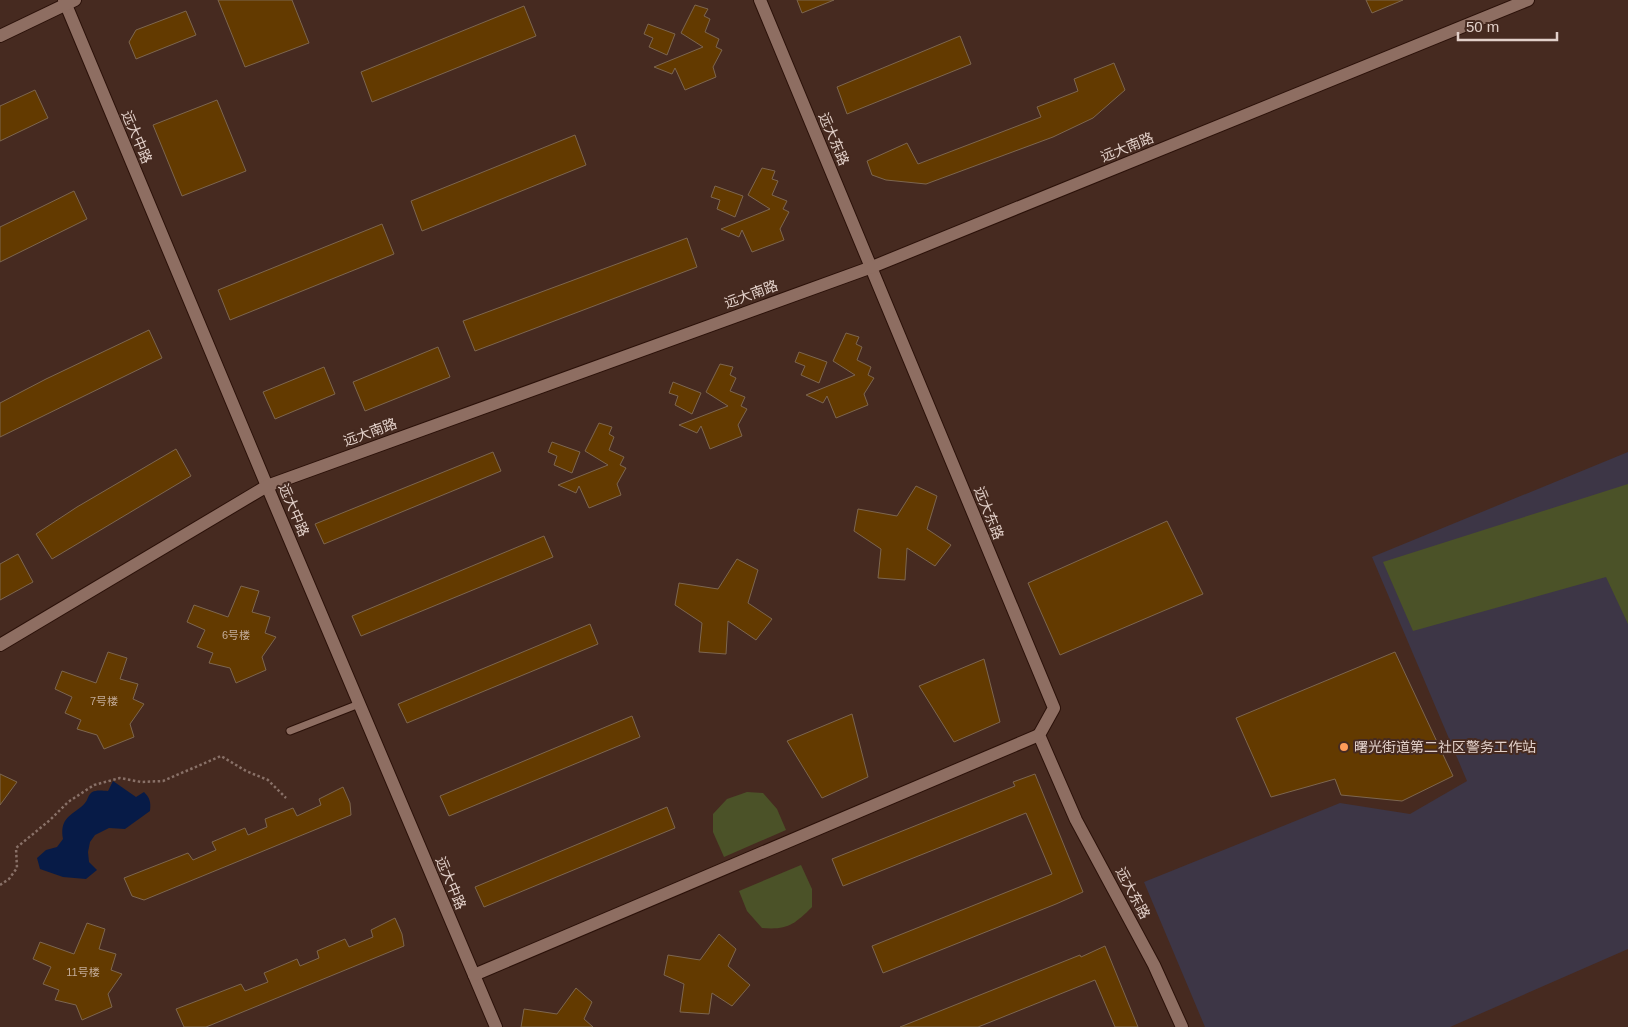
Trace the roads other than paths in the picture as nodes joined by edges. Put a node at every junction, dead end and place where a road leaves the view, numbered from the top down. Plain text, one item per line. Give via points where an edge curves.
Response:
1 (760, 0) edge
2 (1528, 0) edge
3 (67, 1) edge
4 (0, 36) edge
5 (872, 267) junction
6 (267, 486) junction
7 (0, 645) edge
8 (360, 704) junction
9 (290, 731) dead end
10 (1039, 735) junction
11 (474, 975) junction
12 (496, 1027) edge
13 (1182, 1027) edge

1 - 5 street, 远大东路
2 - 5 street, 远大南路
3 - 4 street
3 - 6 street, 远大中路
5 - 6 street, 远大南路
5 - 10 street, 远大东路 via 1054,708
6 - 7 street, 远大南路
6 - 8 street, 远大中路
8 - 9 lane
8 - 11 street, 远大中路
10 - 11 street
10 - 13 street, 远大东路 via 1076,820 1154,965
11 - 12 street, 远大中路

